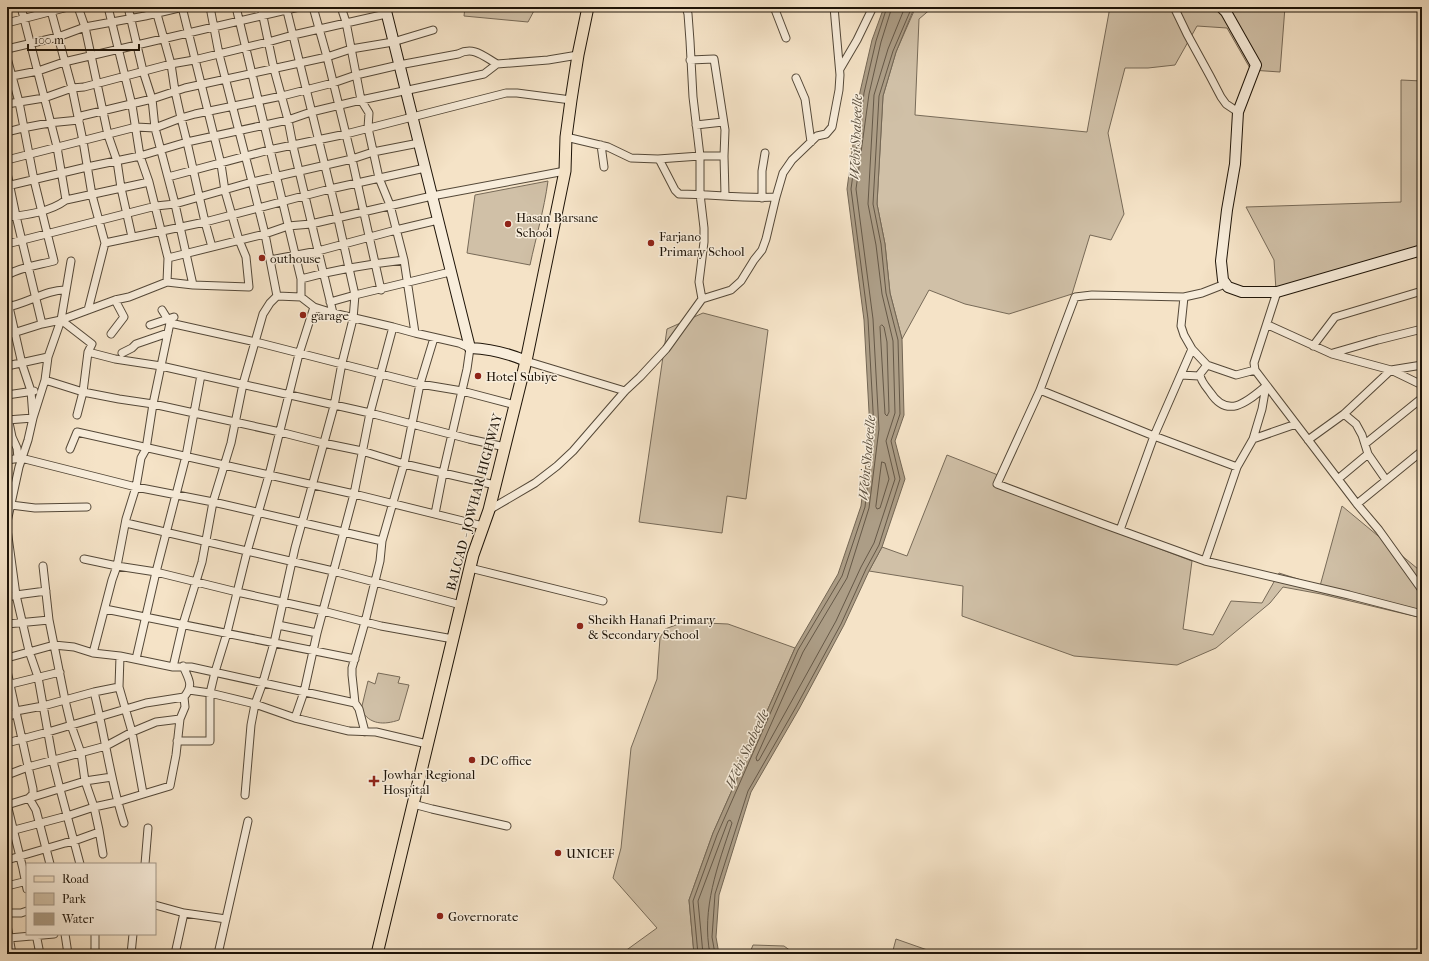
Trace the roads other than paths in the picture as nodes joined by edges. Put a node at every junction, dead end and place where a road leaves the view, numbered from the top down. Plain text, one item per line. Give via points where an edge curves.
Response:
1 (21, 7) edge
2 (68, 7) edge
3 (78, 7) edge
4 (108, 7) edge
5 (128, 7) edge
6 (182, 7) edge
7 (210, 7) edge
8 (236, 7) edge
9 (261, 7) edge
10 (300, 7) edge
11 (312, 7) edge
12 (341, 7) edge
13 (588, 7) edge
14 (686, 7) edge
15 (774, 7) edge
16 (834, 7) edge
17 (872, 7) edge
18 (1174, 7) edge
19 (1222, 7) edge
20 (286, 8) edge
21 (50, 9) edge
22 (156, 10) edge
23 (385, 10) edge
24 (263, 16) junction
25 (24, 19) junction
26 (130, 19) junction
27 (112, 22) junction
28 (239, 22) junction
29 (346, 22) junction
30 (7, 23) edge
31 (85, 27) junction
32 (215, 27) junction
33 (320, 30) junction
34 (433, 30) dead end
35 (188, 33) junction
36 (292, 35) junction
37 (58, 38) junction
38 (786, 38) dead end
39 (164, 39) junction
40 (268, 42) junction
41 (393, 42) junction
42 (30, 44) junction
43 (138, 46) junction
44 (245, 47) junction
45 (351, 48) junction
46 (7, 49) edge
47 (119, 50) junction
48 (219, 54) junction
49 (578, 55) junction
50 (90, 56) junction
51 (327, 57) junction
52 (7, 58) edge
53 (194, 60) junction
54 (690, 60) junction
55 (64, 62) junction
56 (300, 63) junction
57 (171, 64) junction
58 (497, 64) junction
59 (399, 65) junction
60 (274, 68) junction
61 (840, 69) junction
62 (38, 71) junction
63 (143, 72) junction
64 (251, 73) junction
65 (10, 76) edge
66 (124, 76) junction
67 (356, 76) junction
68 (796, 78) dead end
69 (226, 79) junction
70 (332, 83) junction
71 (96, 84) junction
72 (201, 85) junction
73 (72, 88) junction
74 (306, 90) junction
75 (175, 91) junction
76 (406, 91) junction
77 (282, 96) junction
78 (44, 98) junction
79 (152, 99) junction
80 (362, 100) junction
81 (571, 100) junction
82 (258, 101) junction
83 (19, 102) junction
84 (7, 104) edge
85 (132, 105) junction
86 (233, 106) junction
87 (339, 107) junction
88 (207, 111) junction
89 (103, 112) junction
90 (312, 112) junction
91 (1238, 112) junction
92 (412, 116) junction
93 (181, 118) junction
94 (79, 120) junction
95 (288, 120) junction
96 (51, 122) junction
97 (723, 122) junction
98 (264, 124) junction
99 (696, 125) junction
100 (24, 127) junction
101 (136, 127) junction
102 (155, 128) junction
103 (368, 128) junction
104 (239, 130) junction
105 (7, 132) edge
106 (346, 134) junction
107 (108, 135) junction
108 (214, 137) junction
109 (566, 137) junction
110 (318, 139) junction
111 (83, 141) junction
112 (187, 142) junction
113 (811, 142) junction
114 (419, 143) junction
115 (601, 145) junction
116 (293, 146) junction
117 (57, 147) junction
118 (269, 150) junction
119 (160, 151) junction
120 (374, 152) junction
121 (765, 153) dead end
122 (28, 154) junction
123 (140, 156) junction
124 (700, 156) junction
125 (724, 156) junction
126 (246, 157) junction
127 (352, 159) junction
128 (658, 159) junction
129 (7, 160) edge
130 (117, 161) junction
131 (221, 164) junction
132 (324, 165) junction
133 (87, 167) junction
134 (604, 167) dead end
135 (425, 168) junction
136 (194, 170) junction
137 (564, 171) junction
138 (299, 172) junction
139 (7, 173) edge
140 (62, 173) junction
141 (168, 177) junction
142 (276, 177) junction
143 (379, 178) junction
144 (34, 180) junction
145 (150, 182) junction
146 (252, 182) junction
147 (357, 184) junction
148 (8, 186) edge
149 (121, 188) junction
150 (330, 189) junction
151 (225, 191) junction
152 (700, 194) junction
153 (92, 195) junction
154 (725, 195) junction
155 (200, 196) junction
156 (305, 196) junction
157 (432, 196) junction
158 (776, 197) junction
159 (762, 198) junction
160 (66, 200) junction
161 (282, 202) junction
162 (175, 204) junction
163 (390, 205) junction
164 (156, 206) junction
165 (259, 208) junction
166 (41, 211) junction
167 (363, 212) junction
168 (127, 214) junction
169 (232, 215) junction
170 (16, 216) junction
171 (7, 217) edge
172 (338, 219) junction
173 (438, 220) junction
174 (99, 221) junction
175 (205, 222) junction
176 (311, 224) junction
177 (288, 226) junction
178 (179, 228) junction
179 (161, 230) junction
180 (396, 230) junction
181 (47, 233) junction
182 (265, 234) junction
183 (132, 237) junction
184 (370, 237) junction
185 (22, 240) junction
186 (239, 240) junction
187 (105, 243) junction
188 (7, 244) edge
189 (344, 245) junction
190 (212, 247) junction
191 (1422, 250) edge
192 (318, 251) junction
193 (185, 254) junction
194 (295, 254) junction
195 (168, 258) junction
196 (270, 260) junction
197 (404, 260) junction
198 (71, 261) dead end
199 (375, 263) junction
200 (28, 267) junction
201 (349, 268) junction
202 (450, 272) junction
203 (323, 273) junction
204 (7, 276) edge
205 (301, 279) junction
206 (167, 282) junction
207 (407, 282) junction
208 (1225, 284) junction
209 (192, 285) junction
210 (66, 290) junction
211 (381, 290) junction
212 (1422, 291) edge
213 (1277, 292) junction
214 (355, 295) junction
215 (277, 296) junction
216 (301, 297) junction
217 (1184, 297) junction
218 (7, 298) edge
219 (36, 299) junction
220 (702, 299) junction
221 (115, 300) junction
222 (330, 302) junction
223 (8, 307) edge
224 (314, 307) junction
225 (88, 310) junction
226 (162, 310) dead end
227 (333, 313) junction
228 (353, 319) junction
229 (61, 320) junction
230 (170, 320) junction
231 (42, 324) junction
232 (150, 325) dead end
233 (1268, 325) junction
234 (393, 327) junction
235 (1422, 329) edge
236 (16, 333) junction
237 (168, 333) junction
238 (111, 334) dead end
239 (415, 334) junction
240 (7, 335) edge
241 (434, 338) junction
242 (256, 342) junction
243 (1313, 346) junction
244 (470, 348) junction
245 (1192, 349) junction
246 (88, 352) junction
247 (122, 353) dead end
248 (299, 354) junction
249 (1332, 354) junction
250 (48, 357) junction
251 (526, 361) junction
252 (342, 363) junction
253 (22, 364) junction
254 (1207, 365) junction
255 (1422, 365) edge
256 (7, 366) edge
257 (161, 366) junction
258 (1255, 370) junction
259 (1391, 370) junction
260 (380, 373) junction
261 (201, 375) junction
262 (1181, 375) junction
263 (1199, 376) junction
264 (45, 380) junction
265 (243, 384) junction
266 (420, 384) junction
267 (1422, 385) edge
268 (1266, 386) junction
269 (1040, 390) junction
270 (31, 391) junction
271 (41, 391) junction
272 (462, 391) junction
273 (625, 391) junction
274 (83, 392) junction
275 (7, 394) edge
276 (290, 395) junction
277 (1422, 398) edge
278 (153, 404) junction
279 (515, 405) junction
280 (334, 406) junction
281 (194, 413) junction
282 (370, 413) junction
283 (77, 414) dead end
284 (1344, 414) junction
285 (7, 418) edge
286 (33, 418) junction
287 (236, 422) junction
288 (412, 424) junction
289 (1296, 424) junction
290 (280, 432) junction
291 (452, 435) junction
292 (1154, 436) junction
293 (1253, 439) junction
294 (1308, 440) junction
295 (323, 443) junction
296 (1365, 444) junction
297 (505, 447) junction
298 (70, 449) dead end
299 (146, 449) junction
300 (362, 451) junction
301 (1422, 451) edge
302 (1368, 454) junction
303 (186, 456) junction
304 (20, 458) junction
305 (7, 460) edge
306 (404, 464) junction
307 (224, 465) junction
308 (1237, 467) junction
309 (442, 473) junction
310 (269, 475) junction
311 (1338, 479) junction
312 (1386, 480) junction
313 (313, 485) junction
314 (495, 485) junction
315 (136, 487) junction
316 (354, 494) junction
317 (177, 495) junction
318 (213, 502) junction
319 (12, 504) junction
320 (392, 504) junction
321 (1357, 504) junction
322 (87, 507) dead end
323 (489, 510) junction
324 (258, 513) junction
325 (435, 514) junction
326 (7, 522) edge
327 (126, 523) junction
328 (302, 523) junction
329 (483, 526) junction
330 (7, 529) edge
331 (1120, 530) junction
332 (166, 531) junction
333 (343, 533) junction
334 (8, 539) edge
335 (205, 540) junction
336 (382, 541) junction
337 (247, 552) junction
338 (84, 559) dead end
339 (1205, 561) junction
340 (292, 562) junction
341 (44, 566) dead end
342 (117, 566) junction
343 (470, 568) junction
344 (9, 569) edge
345 (333, 571) junction
346 (156, 572) junction
347 (195, 582) junction
348 (374, 582) junction
349 (1422, 590) edge
350 (46, 591) junction
351 (237, 592) junction
352 (16, 595) junction
353 (7, 597) edge
354 (603, 601) dead end
355 (283, 602) junction
356 (461, 605) junction
357 (105, 609) junction
358 (323, 611) junction
359 (1422, 614) edge
360 (146, 617) junction
361 (49, 620) junction
362 (23, 622) junction
363 (365, 622) junction
364 (7, 624) edge
365 (184, 624) junction
366 (278, 625) junction
367 (228, 633) junction
368 (317, 633) junction
369 (453, 639) junction
370 (274, 643) junction
371 (54, 645) junction
372 (313, 650) junction
373 (29, 651) junction
374 (93, 653) junction
375 (120, 656) junction
376 (7, 658) edge
377 (136, 659) junction
378 (355, 659) junction
379 (183, 666) junction
380 (173, 667) junction
381 (7, 671) edge
382 (60, 672) junction
383 (215, 672) junction
384 (38, 677) junction
385 (263, 682) junction
386 (9, 685) edge
387 (119, 687) junction
388 (189, 690) junction
389 (94, 692) junction
390 (304, 692) junction
391 (210, 693) junction
392 (184, 697) junction
393 (65, 700) junction
394 (355, 702) junction
395 (255, 704) junction
396 (43, 706) junction
397 (126, 709) junction
398 (16, 711) junction
399 (7, 716) edge
400 (100, 717) junction
401 (295, 718) junction
402 (180, 719) junction
403 (71, 725) junction
404 (48, 732) junction
405 (132, 732) junction
406 (365, 732) junction
407 (22, 739) junction
408 (177, 741) junction
409 (7, 743) edge
410 (428, 744) junction
411 (106, 746) junction
412 (81, 753) junction
413 (53, 761) junction
414 (28, 767) junction
415 (7, 775) edge
416 (112, 776) junction
417 (86, 781) junction
418 (60, 789) junction
419 (143, 793) junction
420 (245, 795) dead end
421 (29, 798) junction
422 (117, 802) junction
423 (413, 804) junction
424 (7, 805) edge
425 (94, 807) junction
426 (67, 816) junction
427 (248, 822) dead end
428 (39, 823) junction
429 (124, 823) dead end
430 (507, 826) dead end
431 (148, 828) dead end
432 (10, 831) edge
433 (99, 832) junction
434 (74, 841) junction
435 (46, 848) junction
436 (103, 854) dead end
437 (20, 856) junction
438 (7, 860) edge
439 (50, 863) edge
440 (80, 863) edge
441 (145, 863) edge
442 (26, 884) edge
443 (7, 886) edge
444 (156, 905) edge
445 (26, 911) edge
446 (7, 913) edge
447 (184, 913) junction
448 (226, 919) junction
449 (7, 925) edge
450 (37, 935) edge
451 (65, 935) edge
452 (95, 935) edge
453 (133, 935) edge
454 (9, 938) junction
455 (12, 954) edge
456 (40, 954) edge
457 (68, 954) edge
458 (95, 954) edge
459 (131, 954) edge
460 (174, 954) edge
461 (218, 954) edge
462 (377, 954) edge

1 - 25 street
2 - 21 street
3 - 31 street
4 - 27 street
5 - 26 street
6 - 22 street
6 - 35 street
7 - 32 street
8 - 28 street
9 - 24 street
10 - 20 street
11 - 33 street
12 - 29 street
13 - 49 main road, BALCAD - JOWHAR HIGHWAY
14 - 54 street
15 - 38 street
16 - 61 street
17 - 61 street
18 - 91 street via 1221,97
19 - 91 street via 1256,66
20 - 24 street
20 - 36 street
21 - 25 street
21 - 37 street
22 - 26 street
22 - 39 street
23 - 29 street
23 - 41 street
24 - 28 street
24 - 40 street
25 - 30 street
25 - 42 street
26 - 27 street
26 - 43 street
27 - 31 street
27 - 47 street
28 - 32 street
28 - 44 street
29 - 33 street
29 - 45 street
31 - 37 street
31 - 50 street
32 - 35 street
32 - 48 street
33 - 36 street
33 - 51 street
34 - 41 street
35 - 39 street
35 - 53 street
36 - 40 street
36 - 56 street
37 - 42 street
37 - 55 street
39 - 43 street
39 - 57 street
40 - 44 street
40 - 60 street
41 - 45 street
41 - 59 street
42 - 46 street
42 - 62 street
43 - 47 street
43 - 63 street
44 - 48 street
44 - 64 street
45 - 51 street
45 - 67 street
47 - 50 street
47 - 66 street
48 - 53 street
48 - 69 street
49 - 58 street
49 - 81 main road, BALCAD - JOWHAR HIGHWAY
50 - 55 street
50 - 71 street
51 - 56 street
51 - 70 street
52 - 65 street
53 - 57 street
53 - 72 street
54 - 97 street via 714,59
54 - 99 street
55 - 62 street
55 - 73 street
56 - 60 street
56 - 74 street
57 - 63 street
57 - 75 street
58 - 59 street via 475,51 466,50 458,54
58 - 76 street via 484,74
59 - 67 street
59 - 76 street
60 - 64 street
60 - 77 street
61 - 113 street via 832,127 826,134 817,136
62 - 65 street
62 - 78 street
63 - 66 street
63 - 79 street
64 - 69 street
64 - 82 street
65 - 83 street
66 - 71 street
66 - 85 street
67 - 70 street
67 - 80 street
68 - 113 street via 804,99
69 - 72 street
69 - 86 street
70 - 74 street
70 - 87 street
71 - 73 street
71 - 89 street
72 - 75 street
72 - 88 street
73 - 78 street
73 - 94 street
74 - 77 street
74 - 90 street
75 - 79 street
75 - 93 street
76 - 80 street
76 - 92 street
77 - 82 street
77 - 95 street
78 - 83 street
78 - 96 street
79 - 85 street
79 - 102 street
80 - 87 street
80 - 103 street via 369,113
81 - 92 street via 506,93
81 - 109 main road, BALCAD - JOWHAR HIGHWAY
82 - 86 street
82 - 98 street
83 - 84 street
83 - 100 street
85 - 89 street
85 - 101 street
86 - 88 street
86 - 104 street
87 - 90 street
87 - 106 street
88 - 93 street
88 - 108 street
89 - 94 street via 81,116
89 - 107 street
90 - 95 street
90 - 110 street
91 - 208 street via 1235,164 1221,261
92 - 103 street
92 - 114 street
93 - 102 street
93 - 112 street
94 - 96 street
94 - 111 street
95 - 98 street
95 - 116 street
96 - 100 street
96 - 117 street
97 - 99 street
97 - 125 street
98 - 104 street
98 - 118 street
99 - 124 street
100 - 105 street
100 - 122 street
101 - 102 street
101 - 107 street
101 - 123 street
102 - 119 street
103 - 106 street
103 - 120 street
104 - 108 street
104 - 126 street
106 - 110 street
106 - 127 street
107 - 111 street
107 - 130 street
108 - 112 street
108 - 131 street
109 - 115 street
109 - 137 main road, BALCAD - JOWHAR HIGHWAY
110 - 116 street
110 - 132 street
111 - 117 street
111 - 133 street
112 - 119 street
112 - 136 street
113 - 158 street via 792,160 783,173
114 - 120 street
114 - 135 street
115 - 128 street via 630,158
115 - 134 street
116 - 118 street
116 - 138 street
117 - 122 street
117 - 140 street
118 - 126 street
118 - 142 street
119 - 123 street
119 - 141 street
120 - 127 street
120 - 143 street
121 - 159 street
122 - 129 street
122 - 144 street
123 - 130 street
123 - 145 street
124 - 125 street
124 - 128 street
124 - 152 street
125 - 154 street
126 - 131 street
126 - 146 street
127 - 132 street
127 - 147 street
128 - 152 street via 677,193
130 - 133 street
130 - 149 street
131 - 136 street
131 - 151 street
132 - 138 street
132 - 150 street
133 - 140 street
133 - 153 street
135 - 143 street
135 - 157 street
136 - 141 street
136 - 155 street
137 - 157 street
137 - 251 main road, BALCAD - JOWHAR HIGHWAY
138 - 142 street
138 - 156 street
139 - 148 street
140 - 144 street
140 - 160 street
141 - 162 street
142 - 146 street
142 - 161 street
143 - 147 street
143 - 163 street
144 - 148 street
144 - 166 street
145 - 149 street
145 - 164 street
146 - 151 street
146 - 165 street
147 - 150 street
147 - 167 street
148 - 170 street
149 - 153 street
149 - 168 street
150 - 156 street
150 - 172 street
151 - 155 street
151 - 169 street
152 - 154 street
152 - 220 street via 704,242 699,282
153 - 160 street
153 - 174 street
154 - 159 street
155 - 162 street
155 - 175 street
156 - 161 street
156 - 176 street
157 - 163 street
157 - 173 street
158 - 159 street
158 - 220 street via 764,245 741,281 731,290
160 - 166 street via 58,207
161 - 165 street
161 - 177 street
162 - 164 street
162 - 178 street
163 - 167 street
163 - 180 street
164 - 168 street
164 - 179 street
165 - 169 street
165 - 182 street
166 - 170 street
166 - 181 street
167 - 172 street
167 - 184 street
168 - 174 street
168 - 183 street
169 - 175 street
169 - 186 street
170 - 171 street
170 - 185 street
172 - 176 street
172 - 189 street
173 - 180 street
173 - 202 street
174 - 181 street
174 - 187 street
175 - 178 street
175 - 190 street
176 - 177 street
176 - 192 street
177 - 182 street
177 - 194 street
178 - 179 street
178 - 193 street
179 - 183 street
179 - 195 street
180 - 184 street
180 - 197 street
181 - 185 street
181 - 200 street via 54,261
182 - 186 street
182 - 196 street
183 - 187 street
184 - 189 street
184 - 199 street
185 - 188 street
185 - 200 street
186 - 190 street
186 - 209 street via 246,257 249,287
187 - 225 street
189 - 192 street
189 - 201 street
190 - 193 street
191 - 213 street
192 - 194 street
192 - 203 street
193 - 195 street
193 - 209 street
194 - 196 street
194 - 205 street
195 - 206 street
196 - 215 street
197 - 199 street
197 - 207 street
198 - 210 street
199 - 201 street
199 - 211 street
200 - 204 street
200 - 219 street
201 - 203 street
201 - 214 street
202 - 207 street
202 - 244 street
203 - 205 street
203 - 222 street
205 - 216 street
206 - 209 street
206 - 221 street
207 - 211 street
207 - 239 street
208 - 213 street via 1242,292
208 - 217 street via 1202,294
210 - 219 street via 57,290
210 - 229 street
211 - 214 street
212 - 243 street via 1334,317
213 - 233 street
214 - 222 street
214 - 228 street
215 - 216 street
215 - 242 street via 263,314
216 - 224 street
217 - 245 street via 1181,326
217 - 269 street via 1075,297
218 - 223 street
219 - 223 street
219 - 231 street
220 - 273 street via 666,349
221 - 225 street
221 - 238 street via 124,317
222 - 227 street
223 - 236 street
224 - 227 street
224 - 248 street
225 - 229 street
226 - 230 street
227 - 228 street
228 - 234 street
228 - 252 street
229 - 231 street
229 - 246 street via 92,344
229 - 250 street
230 - 232 street
230 - 237 street
230 - 242 street
231 - 236 street
233 - 243 street
233 - 258 street via 1254,362
234 - 239 street
234 - 260 street
235 - 249 street
236 - 240 street
236 - 253 street
237 - 247 street via 136,344
237 - 257 street
239 - 241 street
241 - 244 street
241 - 266 street
242 - 248 street
242 - 265 street
243 - 249 street
244 - 251 street via 485,348
244 - 272 street
245 - 254 street
245 - 262 street
246 - 257 street
246 - 274 street
248 - 252 street
248 - 276 street
249 - 259 street
250 - 253 street
250 - 264 street
251 - 273 street
251 - 279 main road, BALCAD - JOWHAR HIGHWAY
252 - 260 street
252 - 280 street
253 - 256 street
253 - 270 street
254 - 258 street via 1236,375
254 - 263 street
255 - 259 street
257 - 261 street
257 - 278 street
258 - 268 street
259 - 267 street
259 - 284 street
260 - 266 street
260 - 282 street
261 - 265 street
261 - 281 street
262 - 263 street
262 - 292 street
263 - 268 street via 1213,397 1223,405 1232,407 1245,403
264 - 271 street
264 - 274 street
265 - 276 street
265 - 287 street
266 - 272 street
266 - 288 street
268 - 289 street
268 - 293 street
269 - 292 street
269 - 331 street via 997,484
270 - 271 street
270 - 275 street
270 - 286 street
271 - 286 street
272 - 279 street
272 - 291 street
273 - 323 street via 557,466 535,483
274 - 278 street
274 - 283 street
276 - 280 street
276 - 290 street
277 - 296 street
278 - 281 street
278 - 299 street
279 - 297 main road, BALCAD - JOWHAR HIGHWAY
280 - 282 street
280 - 295 street
281 - 287 street
281 - 303 street
282 - 288 street
282 - 300 street
284 - 294 street
284 - 296 street via 1356,424
285 - 286 street
285 - 304 street
286 - 304 street via 28,440
287 - 290 street
287 - 307 street
288 - 291 street
288 - 306 street
289 - 293 street
289 - 294 street
290 - 295 street
290 - 310 street
291 - 297 street
291 - 309 street
292 - 308 street
292 - 331 street
293 - 308 street
294 - 311 street
295 - 300 street
295 - 313 street
296 - 302 street
297 - 314 main road, BALCAD - JOWHAR HIGHWAY
298 - 299 street via 76,432
299 - 303 street
299 - 315 street via 141,458
300 - 306 street
300 - 316 street
301 - 312 street
302 - 311 street
302 - 312 street
303 - 307 street
303 - 317 street
304 - 305 street
304 - 315 street
304 - 319 street
306 - 309 street
306 - 320 street
307 - 310 street
307 - 318 street
308 - 339 street
309 - 314 street
309 - 325 street
310 - 313 street
310 - 324 street
311 - 321 street
312 - 321 street
313 - 316 street
313 - 328 street
314 - 323 main road, BALCAD - JOWHAR HIGHWAY
315 - 317 street
315 - 327 street
316 - 320 street
316 - 333 street
317 - 318 street
317 - 332 street
318 - 324 street
318 - 335 street
319 - 322 street via 35,508
319 - 326 street
320 - 325 street
320 - 336 street
321 - 349 street
323 - 329 main road, BALCAD - JOWHAR HIGHWAY
324 - 328 street
324 - 337 street
325 - 329 street
327 - 332 street
327 - 342 street
328 - 333 street
328 - 340 street
329 - 343 main road, BALCAD - JOWHAR HIGHWAY
330 - 334 street
331 - 339 street
332 - 335 street
332 - 346 street
333 - 336 street
333 - 345 street
334 - 344 street
335 - 337 street
335 - 347 street via 202,562
336 - 348 street
337 - 340 street
337 - 351 street
338 - 342 street
339 - 359 street
340 - 345 street
340 - 355 street
341 - 350 street
342 - 346 street
342 - 357 street
343 - 354 street
343 - 356 main road, BALCAD - JOWHAR HIGHWAY
344 - 352 street
345 - 348 street
345 - 358 street
346 - 347 street
346 - 360 street
347 - 351 street
347 - 365 street
348 - 356 street
348 - 363 street
350 - 352 street
350 - 361 street
351 - 355 street
351 - 367 street
352 - 353 street
352 - 362 street
355 - 358 street
355 - 366 street
356 - 369 main road, BALCAD - JOWHAR HIGHWAY
357 - 360 street
357 - 374 street
358 - 363 street
358 - 368 street
360 - 365 street
360 - 377 street
361 - 362 street
361 - 371 street
362 - 364 street
362 - 373 street
363 - 369 street
363 - 378 street
365 - 367 street
365 - 380 street
366 - 368 street
366 - 370 street
367 - 370 street
367 - 383 street
368 - 372 street
369 - 410 main road, BALCAD - JOWHAR HIGHWAY
370 - 372 street
370 - 385 street
371 - 373 street
371 - 374 street via 74,647
371 - 382 street
372 - 378 street
372 - 390 street
373 - 376 street
373 - 384 street
374 - 375 street
375 - 377 street
375 - 387 street
377 - 380 street
378 - 394 street via 352,676
379 - 380 street
379 - 383 street
379 - 388 street via 190,684
381 - 386 street
382 - 384 street
382 - 393 street
383 - 385 street
383 - 391 street
384 - 386 street
384 - 396 street
385 - 390 street
385 - 395 street
386 - 398 street
387 - 389 street
387 - 397 street
388 - 391 street
388 - 392 street
389 - 393 street
389 - 400 street
390 - 394 street
390 - 401 street
391 - 395 street
391 - 408 street via 210,741
392 - 397 street
392 - 402 street via 185,707
393 - 396 street
393 - 403 street
394 - 406 street
395 - 401 street
395 - 420 street
396 - 398 street
396 - 404 street
397 - 400 street
397 - 405 street
398 - 399 street
398 - 407 street
400 - 403 street
400 - 411 street
401 - 406 street via 349,731
402 - 405 street via 156,722
402 - 408 street
403 - 404 street
403 - 412 street
404 - 407 street
404 - 413 street
405 - 411 street
405 - 419 street
406 - 410 street via 376,732
407 - 409 street
407 - 414 street
408 - 419 street via 170,786
410 - 423 main road, BALCAD - JOWHAR HIGHWAY
411 - 412 street
411 - 416 street
412 - 413 street
412 - 417 street
413 - 414 street
413 - 418 street
414 - 415 street
414 - 421 street via 33,794
416 - 417 street
416 - 422 street
417 - 418 street
417 - 425 street
418 - 421 street
418 - 426 street
419 - 422 street
421 - 424 street
421 - 428 street via 36,810
422 - 425 street
422 - 429 street
423 - 430 street
423 - 462 main road, BALCAD - JOWHAR HIGHWAY
424 - 432 street
425 - 426 street
425 - 433 street
426 - 428 street
426 - 434 street
427 - 448 street
428 - 432 street
428 - 435 street
431 - 441 street
432 - 437 street
433 - 434 street
433 - 436 street
434 - 435 street
434 - 440 street
435 - 437 street
435 - 439 street
437 - 438 street
437 - 442 street
442 - 443 street
444 - 447 street
445 - 446 street
447 - 448 street
447 - 460 street
448 - 461 street
449 - 454 street
450 - 454 street
450 - 456 street
451 - 457 street
452 - 458 street
453 - 459 street
454 - 455 street

